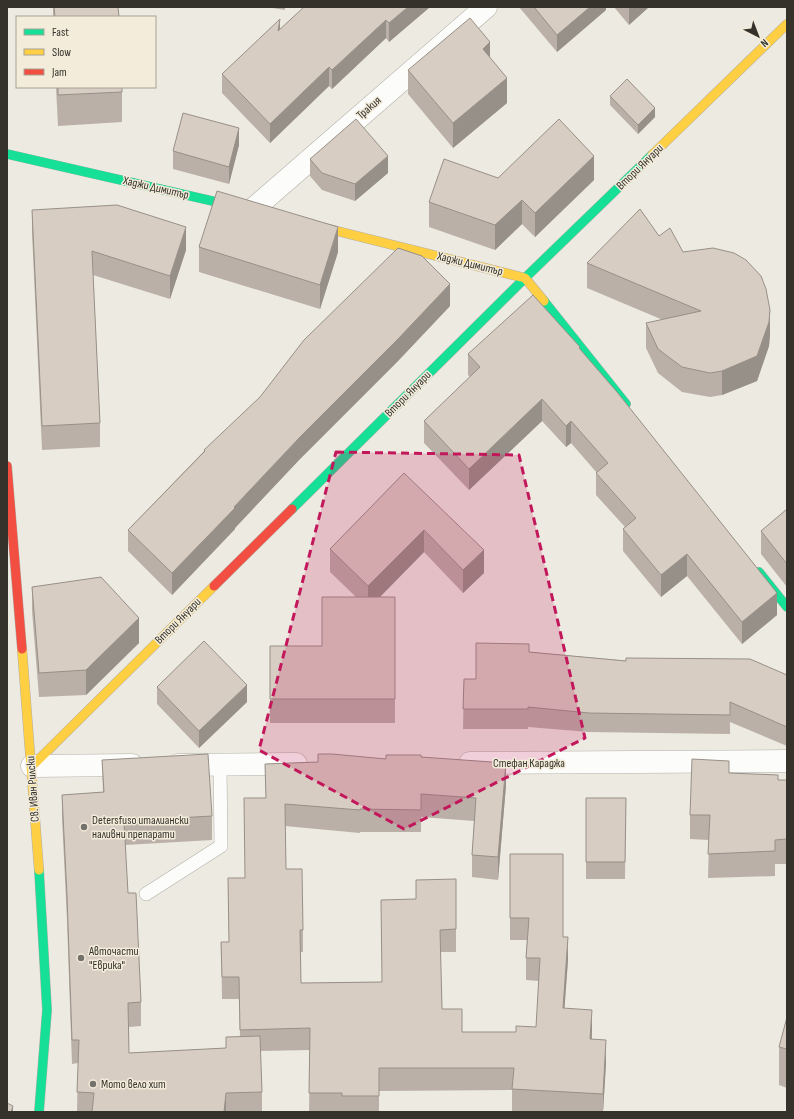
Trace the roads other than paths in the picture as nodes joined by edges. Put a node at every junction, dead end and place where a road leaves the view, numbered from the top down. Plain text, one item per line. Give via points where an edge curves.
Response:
1 (486, 7) edge
2 (787, 24) edge
3 (7, 154) edge
4 (256, 211) joint
5 (297, 221) edge
6 (526, 278) junction
7 (629, 408) edge
8 (7, 466) edge
9 (752, 563) edge
10 (787, 607) edge
11 (787, 761) edge
12 (451, 763) edge
13 (316, 764) edge
14 (220, 765) junction
15 (32, 766) junction
16 (146, 894) dead end
17 (39, 1112) edge

1 - 4 street, Тракия
2 - 6 street, Втори Януари
3 - 4 street, Хаджи Димитър
5 - 6 street, Хаджи Димитър
6 - 7 street
6 - 15 street, Втори Януари
8 - 15 street, Св. Иван Рилски
9 - 10 street
11 - 12 street, Стефан Караджа
13 - 14 street
14 - 15 street
14 - 16 lane via 221,846
15 - 17 street, Св. Иван Рилски via 47,1010

